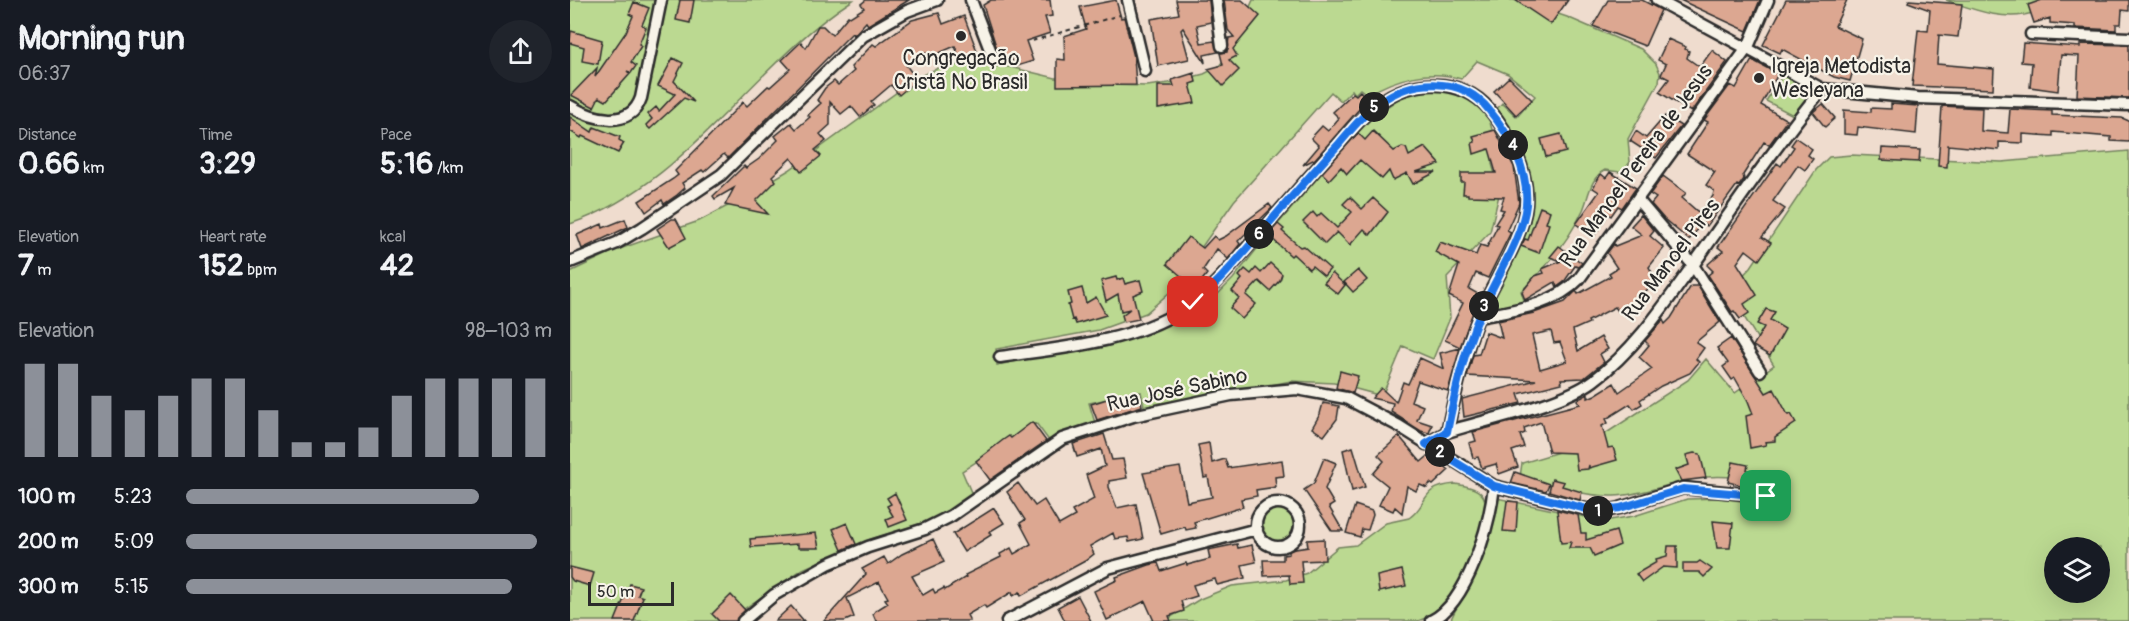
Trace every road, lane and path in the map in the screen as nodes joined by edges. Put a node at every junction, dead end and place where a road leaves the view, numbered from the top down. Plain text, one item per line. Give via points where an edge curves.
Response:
1 (937, 0) edge
2 (971, 0) edge
3 (1128, 0) edge
4 (1216, 0) edge
5 (1657, 0) edge
6 (1768, 0) edge
7 (659, 1) edge
8 (1131, 11) junction
9 (2031, 34) dead end
10 (2129, 38) edge
11 (1032, 41) dead end
12 (1222, 46) dead end
13 (1748, 47) junction
14 (994, 60) dead end
15 (1145, 72) dead end
16 (1822, 89) junction
17 (570, 105) edge
18 (2129, 105) edge
19 (1638, 200) junction
20 (570, 262) edge
21 (1693, 265) junction
22 (1479, 317) junction
23 (1000, 357) dead end
24 (1760, 371) dead end
25 (1447, 432) junction
26 (1426, 444) junction
27 (1494, 486) junction
28 (1766, 496) dead end
29 (1257, 529) junction
30 (751, 618) edge
31 (1007, 621) edge
32 (1431, 621) edge

1 - 20 street via 907,11 863,36 714,180 617,243
2 - 14 street
3 - 8 street
4 - 12 street
5 - 13 street
6 - 13 street, Rua Manoel Pereira de Jesus
7 - 17 street via 635,109 617,119 602,118
8 - 11 path
8 - 15 street
9 - 10 street
13 - 16 street
13 - 19 street, Rua Manoel Pereira de Jesus
16 - 18 street via 1918,98
16 - 21 street, Rua Manoel Pires
19 - 21 street
19 - 22 street, Rua Manoel Pereira de Jesus via 1588,269 1568,289 1531,306
21 - 24 street
21 - 25 street, Rua Manoel Pires via 1646,328 1593,381 1566,395
22 - 23 street via 1522,222 1526,205 1524,182 1511,142 1487,107 1458,87 1433,85 1414,88 1379,103 1230,268 1183,309 1102,340
22 - 25 street
25 - 26 street, Rua Manoel Pires
26 - 27 street, Rua José Sabino
26 - 30 street, Rua José Sabino via 1346,398 1296,389 1231,395 1133,416 1049,446 951,516 828,564 774,595
27 - 28 street, Rua José Sabino via 1595,511 1620,508 1683,489
27 - 32 street via 1488,521 1465,582 1444,613
29 - 29 street via 1267,544 1282,547 1298,536 1300,520 1291,507 1274,504 1259,514
29 - 31 street via 1108,568

